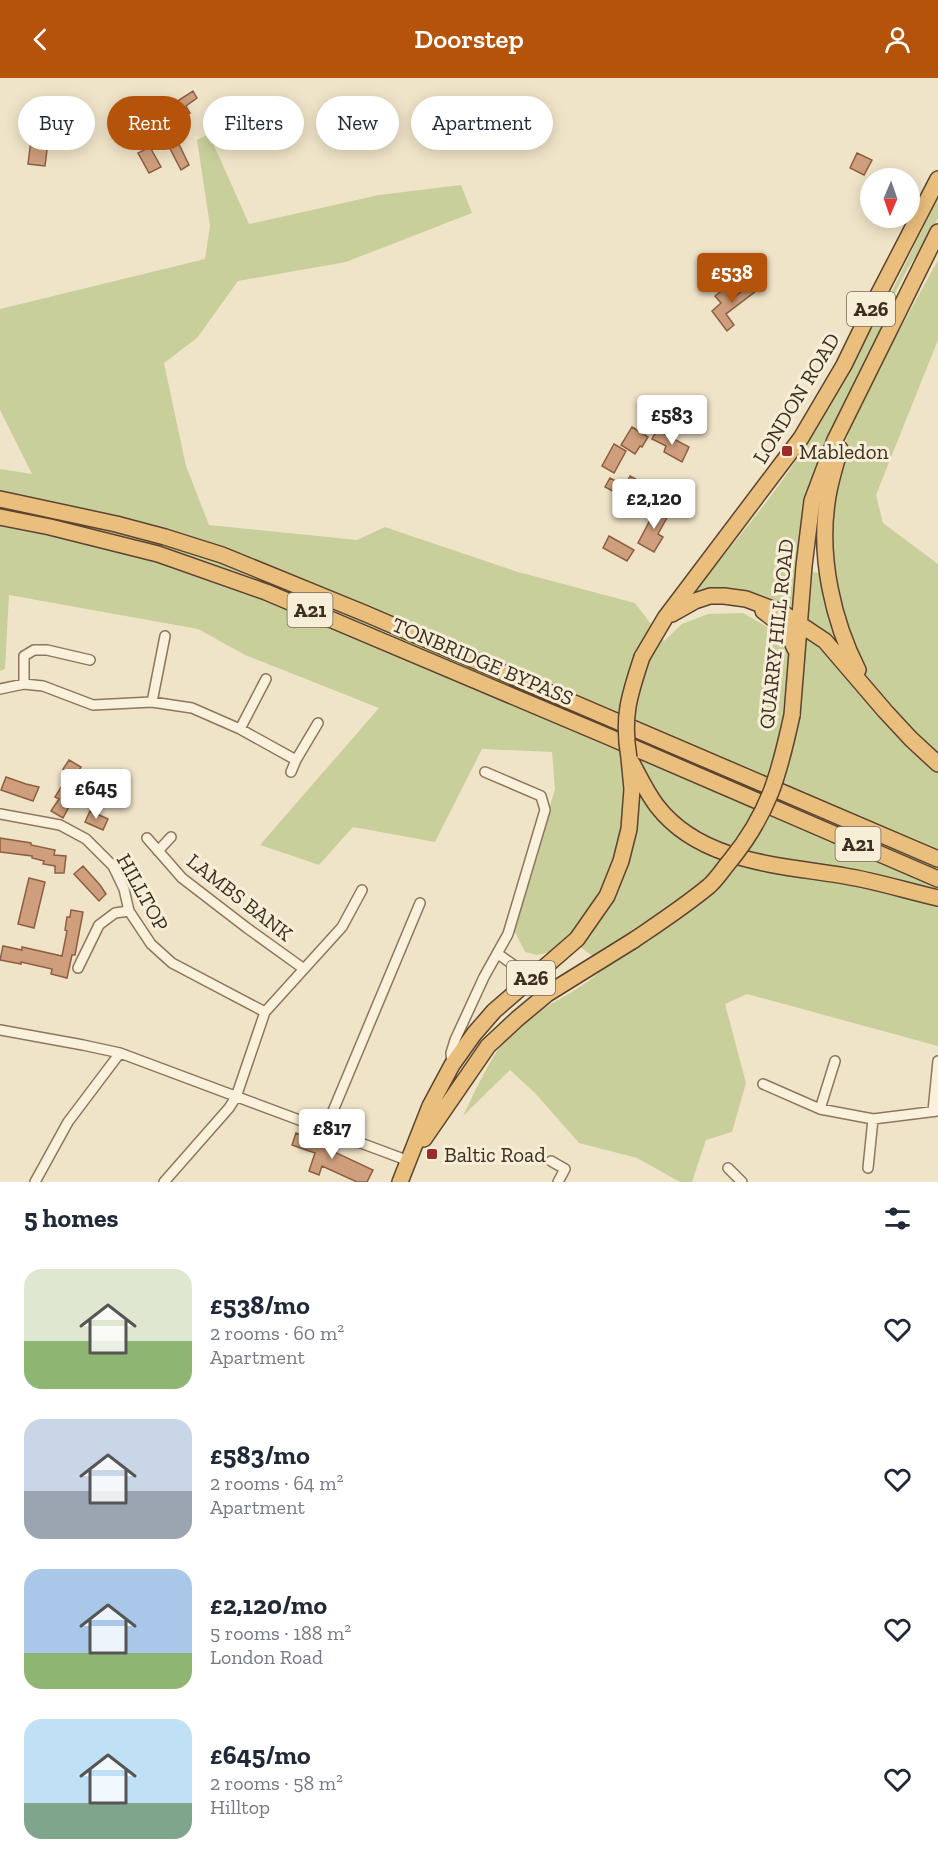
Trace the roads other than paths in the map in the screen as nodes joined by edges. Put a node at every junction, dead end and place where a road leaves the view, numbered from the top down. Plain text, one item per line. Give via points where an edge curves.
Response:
1 (938, 178) edge
2 (938, 232) edge
3 (849, 414) junction
4 (0, 499) edge
5 (0, 517) edge
6 (746, 599) junction
7 (665, 618) junction
8 (800, 624) junction
9 (165, 636) dead end
10 (796, 653) junction
11 (90, 660) dead end
12 (266, 679) dead end
13 (24, 684) junction
14 (0, 689) edge
15 (872, 695) junction
16 (152, 702) junction
17 (318, 723) dead end
18 (240, 729) junction
19 (296, 760) junction
20 (938, 764) edge
21 (291, 772) dead end
22 (485, 772) dead end
23 (638, 788) junction
24 (0, 814) edge
25 (171, 837) dead end
26 (147, 838) dead end
27 (158, 851) junction
28 (938, 858) edge
29 (938, 879) edge
30 (362, 890) dead end
31 (938, 898) edge
32 (420, 903) dead end
33 (129, 911) junction
34 (498, 954) junction
35 (78, 968) dead end
36 (304, 969) junction
37 (532, 978) junction
38 (547, 994) junction
39 (265, 1012) junction
40 (0, 1030) edge
41 (120, 1053) junction
42 (938, 1060) edge
43 (835, 1061) dead end
44 (452, 1065) junction
45 (763, 1084) dead end
46 (236, 1097) junction
47 (820, 1109) junction
48 (935, 1111) edge
49 (873, 1119) junction
50 (325, 1130) junction
51 (409, 1161) junction
52 (551, 1161) dead end
53 (728, 1168) dead end
54 (868, 1168) dead end
55 (35, 1182) edge
56 (164, 1182) edge
57 (400, 1182) edge
58 (558, 1182) edge
59 (742, 1182) edge

1 - 7 highway, LONDON ROAD / A26 via 844,365 801,438
2 - 3 highway, QUARRY HILL ROAD / A26
3 - 8 highway, QUARRY HILL ROAD / A26 via 812,501
3 - 15 highway via 826,506 826,562 849,652
4 - 28 highway, TONBRIDGE BYPASS / A21 via 116,524 222,555
5 - 29 highway, TONBRIDGE BYPASS / A21 via 158,554 266,592
6 - 7 highway, A26 via 710,596
6 - 8 highway
6 - 10 highway, A26 via 778,622 790,636
7 - 23 highway, LONDON ROAD / A26, bridge via 642,657 627,709 629,758
8 - 10 highway, QUARRY HILL ROAD / A26
8 - 15 highway via 825,641
9 - 16 street
10 - 38 highway, QUARRY HILL ROAD / A26, bridge via 792,715 782,765 747,840 711,884 634,940
11 - 13 street via 34,650 24,656
12 - 18 street
13 - 14 street
13 - 16 street via 43,686 93,705
15 - 20 highway
16 - 18 street via 192,708
17 - 19 street
18 - 19 street
19 - 21 street
22 - 34 street, QUARRY HILL ROAD via 541,796 545,810 508,934
23 - 31 highway via 680,829 717,850
23 - 37 highway, QUARRY HILL ROAD / A26 via 621,861 607,896 577,939
24 - 33 street, HILLTOP via 60,825 86,839 112,866 124,889
25 - 27 street, LAMBS BANK
26 - 27 street, LAMBS BANK
27 - 36 street, LAMBS BANK via 182,878
30 - 36 street via 342,927
32 - 50 street
33 - 35 street via 115,913 99,925
33 - 39 street, HILLTOP via 151,944 172,963
34 - 37 street
34 - 44 street, QUARRY HILL ROAD via 455,1040
36 - 39 street
37 - 38 street
37 - 44 highway, QUARRY HILL ROAD / A26 via 494,1011
38 - 51 highway, QUARRY HILL ROAD / A26 via 488,1046
39 - 46 street
40 - 41 street
41 - 46 street
41 - 55 street via 68,1122
42 - 48 street
43 - 47 street
44 - 51 highway, QUARRY HILL ROAD / A26 via 430,1106
45 - 47 street
46 - 50 street
46 - 56 street
47 - 49 street
48 - 49 street
49 - 54 street
50 - 51 street
51 - 57 highway, QUARRY HILL ROAD / A26
52 - 58 street via 565,1169
53 - 59 street

